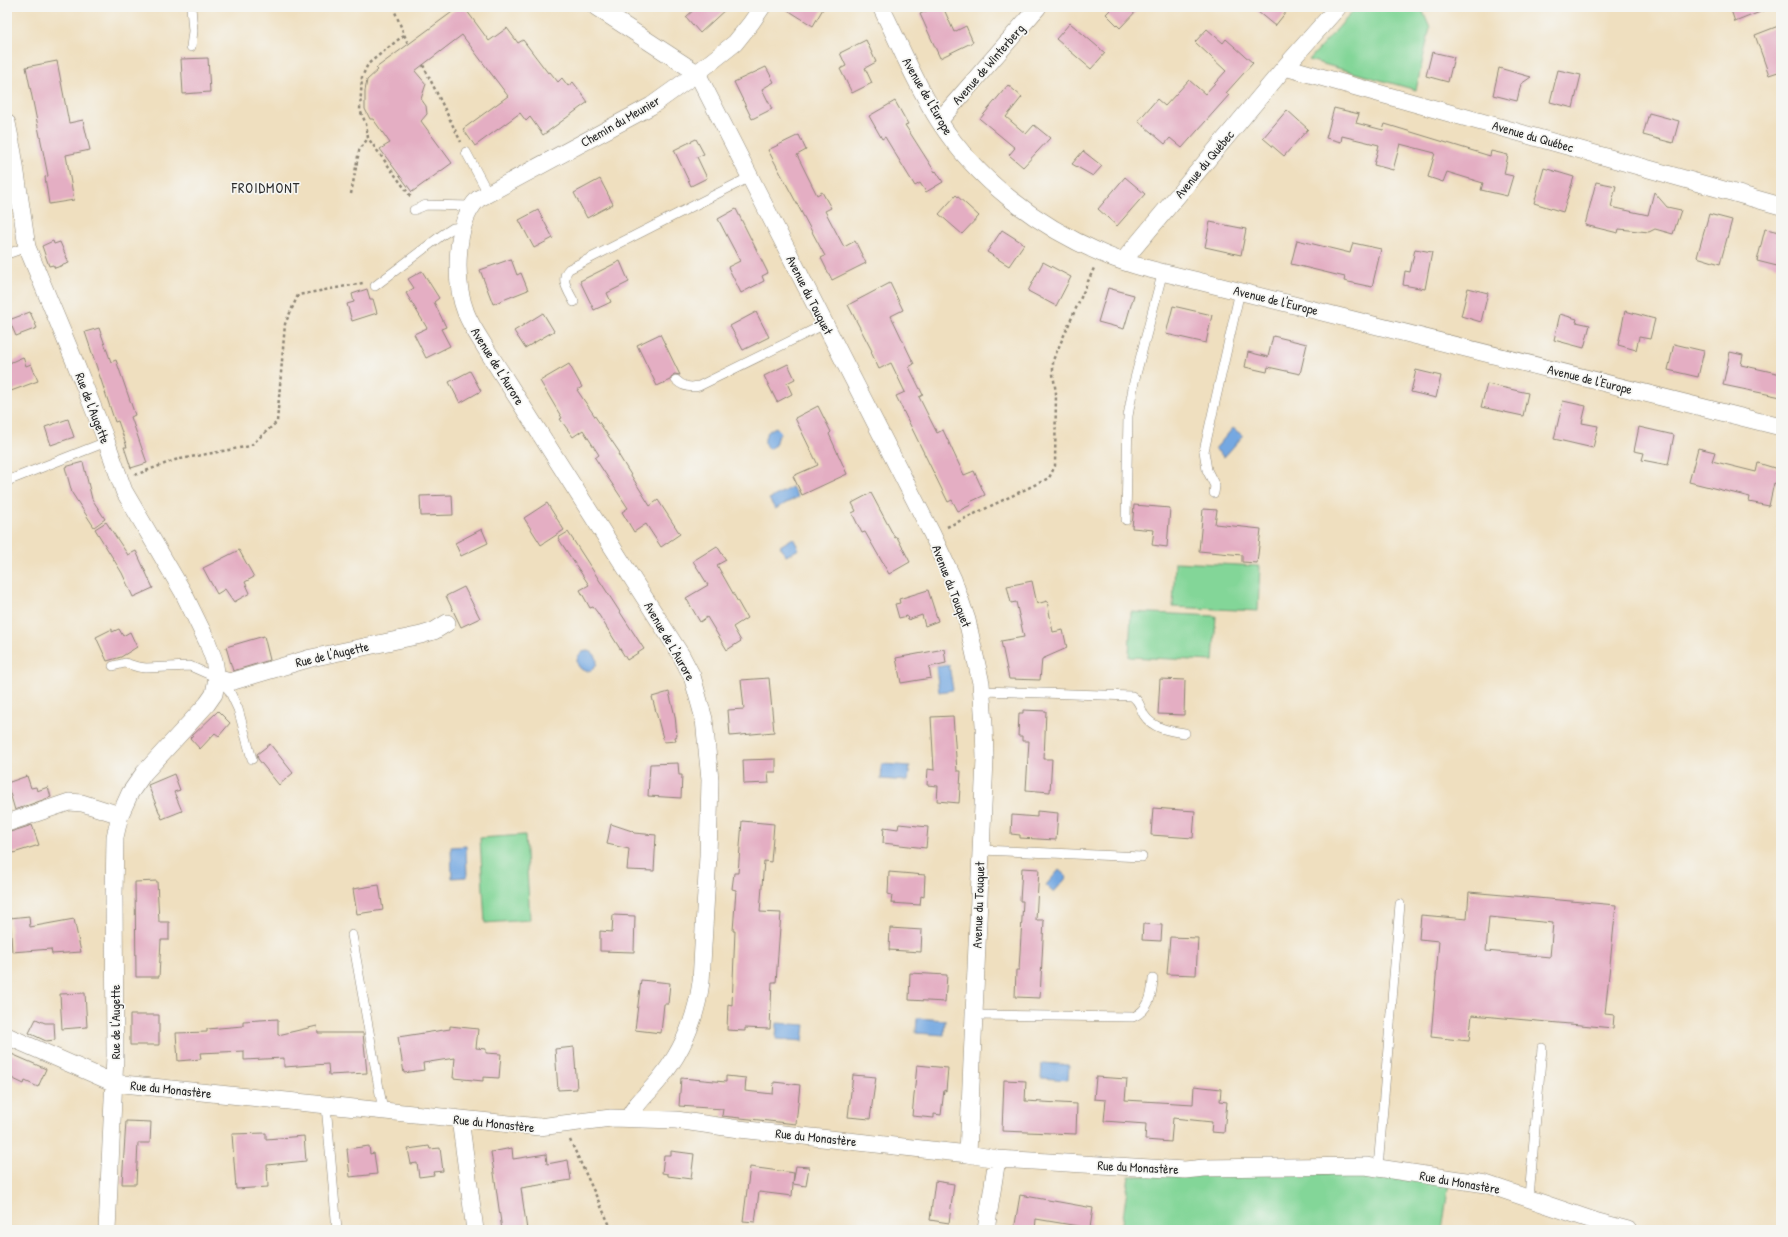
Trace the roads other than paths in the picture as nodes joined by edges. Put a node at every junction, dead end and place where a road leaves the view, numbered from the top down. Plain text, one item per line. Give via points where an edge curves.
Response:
1 (191, 7) edge
2 (596, 7) edge
3 (762, 7) edge
4 (881, 7) edge
5 (1038, 7) edge
6 (1338, 7) edge
7 (191, 47) dead end
8 (1285, 67) junction
9 (697, 73) junction
10 (939, 121) junction
11 (7, 123) edge
12 (464, 149) road end
13 (750, 177) junction
14 (488, 193) junction
15 (1781, 206) edge
16 (416, 209) road end
17 (467, 217) junction
18 (27, 247) junction
19 (7, 254) edge
20 (1123, 261) junction
21 (1163, 272) junction
22 (375, 286) dead end
23 (1240, 291) junction
24 (574, 302) dead end
25 (825, 324) junction
26 (676, 380) dead end
27 (1781, 427) edge
28 (106, 442) junction
29 (7, 482) edge
30 (1214, 493) dead end
31 (1126, 520) dead end
32 (447, 623) dead end
33 (113, 666) dead end
34 (218, 678) junction
35 (982, 691) junction
36 (1185, 733) dead end
37 (252, 759) dead end
38 (120, 815) junction
39 (7, 823) edge
40 (981, 850) junction
41 (1142, 857) dead end
42 (1400, 904) dead end
43 (352, 935) dead end
44 (1153, 979) dead end
45 (974, 1015) junction
46 (7, 1036) edge
47 (1542, 1048) dead end
48 (114, 1083) junction
49 (326, 1105) junction
50 (383, 1111) junction
51 (629, 1118) junction
52 (460, 1120) junction
53 (968, 1154) junction
54 (997, 1160) junction
55 (1378, 1168) junction
56 (1529, 1197) junction
57 (108, 1230) edge
58 (337, 1230) edge
59 (475, 1230) edge
60 (986, 1230) edge
61 (1628, 1230) edge

1 - 7 lane
2 - 9 street
3 - 9 street, Chemin du Meunier via 735,43
4 - 10 street, Avenue de l'Europe
5 - 10 street, Avenue de Winterberg
6 - 8 street, Avenue du Québec
8 - 15 street, Avenue du Québec
8 - 20 street, Avenue du Québec
9 - 13 street, Avenue du Touquet
9 - 14 street, Chemin du Meunier via 650,106
10 - 20 street, Avenue de l'Europe via 968,160 1005,196 1050,227 1100,253
11 - 18 street, Rue de l'Augette
12 - 14 lane
13 - 24 lane via 569,269 565,282
13 - 25 street, Avenue du Touquet
14 - 17 street, Chemin du Meunier via 478,199
16 - 17 lane via 426,205
17 - 22 lane
17 - 51 street, Avenue de L'Aurore via 460,244 458,269 466,313 488,352 681,655 692,676 704,719 710,780 710,818 698,1004 685,1042 664,1074
18 - 19 lane
18 - 28 street, Rue de l'Augette
20 - 21 street, Avenue de l'Europe
21 - 23 street, Avenue de l'Europe
21 - 31 lane via 1134,382 1128,416
23 - 27 street, Avenue de l'Europe
23 - 30 lane via 1204,451 1207,470 1215,486
25 - 26 lane via 699,386 688,387
25 - 35 street, Avenue du Touquet via 953,579 967,620
28 - 29 lane
28 - 34 street, Rue de l'Augette via 130,503 200,625 214,660
32 - 34 street, Rue de l'Augette via 421,635 311,658 234,682
33 - 34 lane via 125,662 146,668 190,666
34 - 37 lane via 229,690 238,709
34 - 38 street, Rue de l'Augette via 214,694 207,704 144,773 130,793
35 - 36 lane via 1132,696 1144,715 1159,727
35 - 40 street, Avenue du Touquet via 985,759
38 - 39 street via 82,803 69,802
38 - 48 street, Rue de l'Augette via 114,850
40 - 41 lane
40 - 45 street, Avenue du Touquet
42 - 55 lane
43 - 50 lane
44 - 45 lane via 1152,995 1145,1010 1133,1017
45 - 53 street, Avenue du Touquet
46 - 48 street, Rue du Monastère
47 - 56 lane
48 - 49 street, Rue du Monastère
48 - 57 street, Rue de l'Augette
49 - 50 street, Rue du Monastère
49 - 58 lane
50 - 52 street, Rue du Monastère
51 - 52 street, Rue du Monastère via 540,1127
51 - 53 street, Rue du Monastère via 676,1120
52 - 59 street
53 - 54 street, Rue du Monastère
54 - 55 street, Rue du Monastère via 1185,1170 1366,1166
54 - 60 street
55 - 56 street, Rue du Monastère via 1486,1184
56 - 61 street, Rue du Monastère

